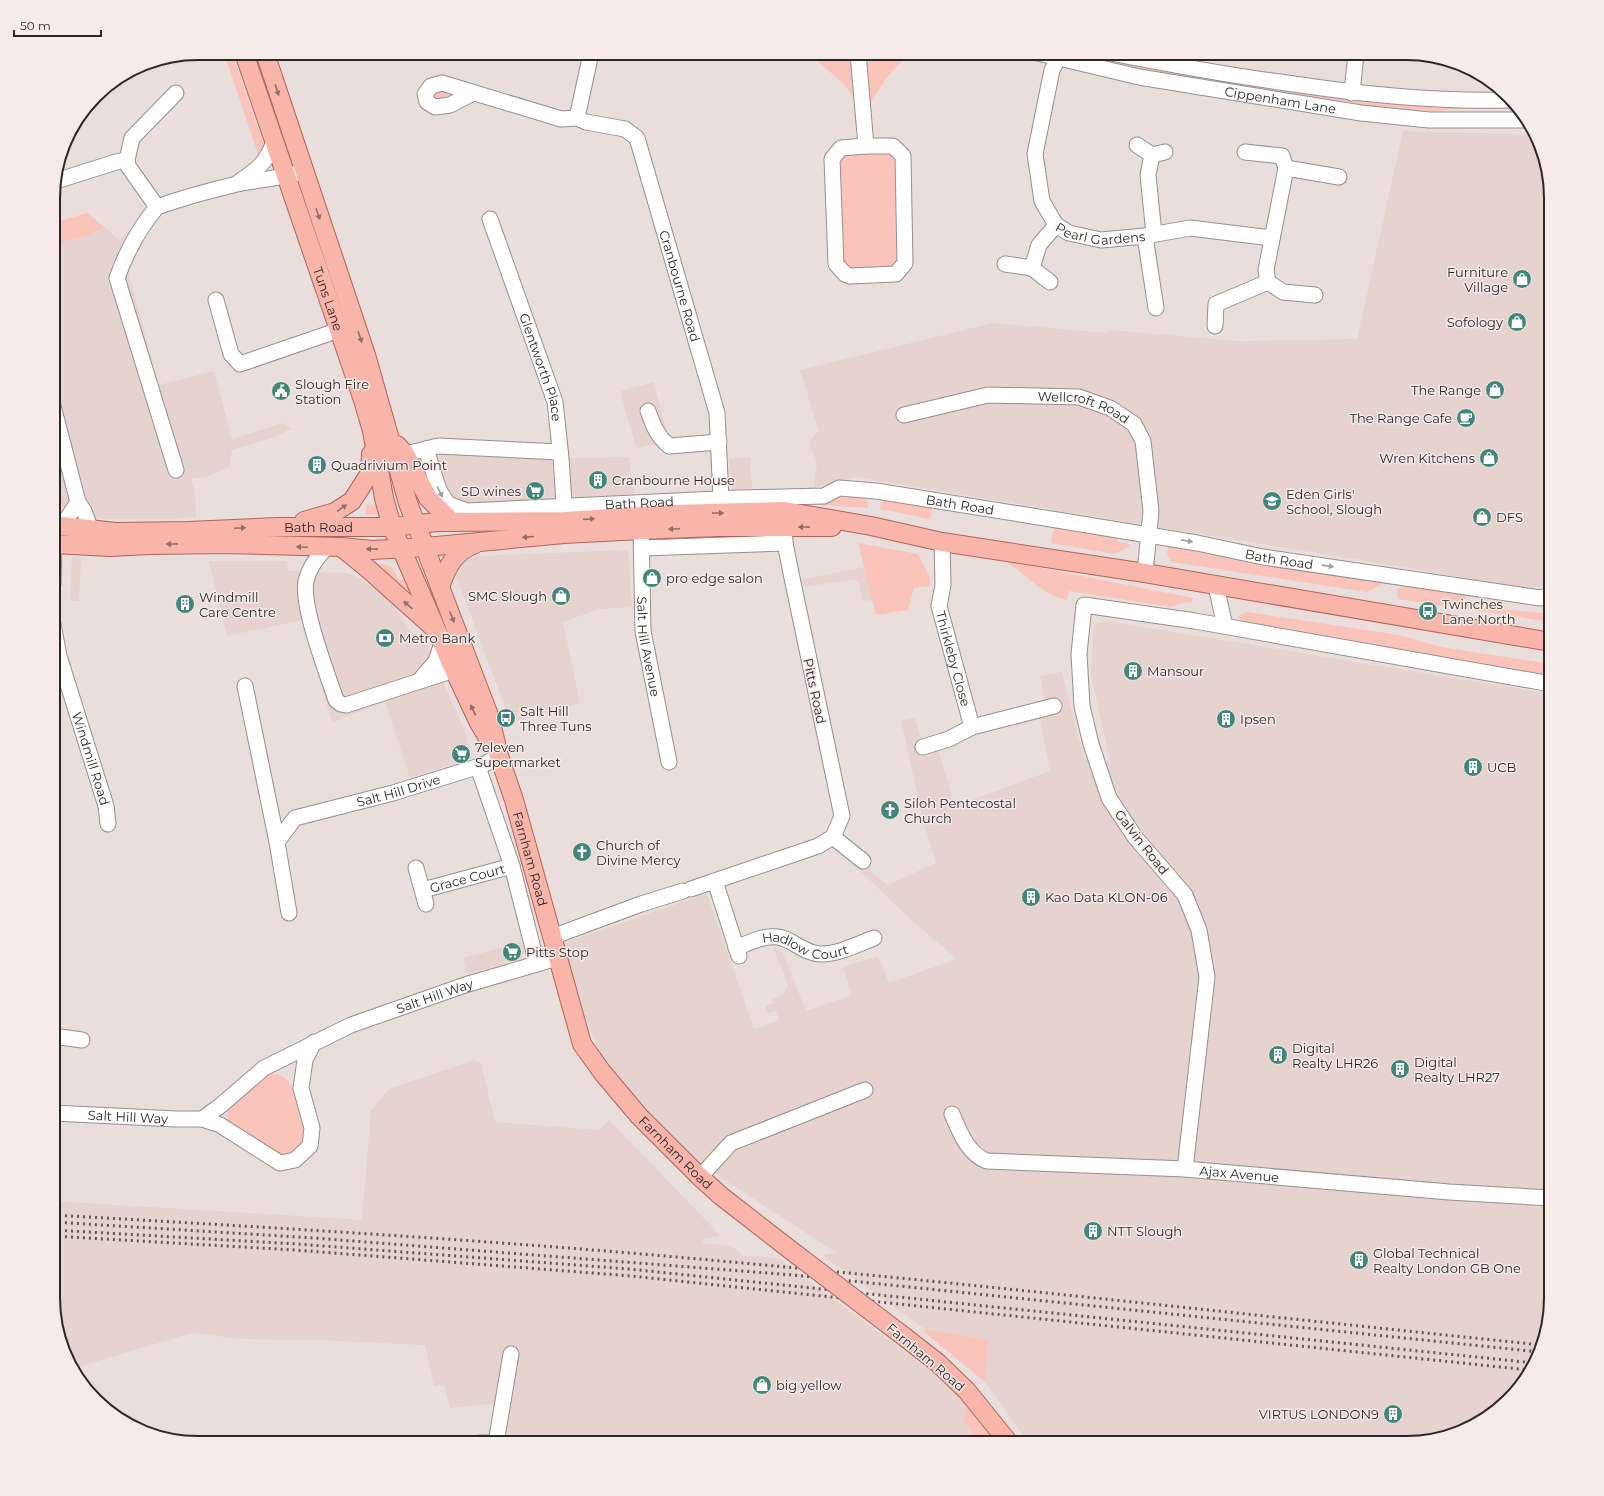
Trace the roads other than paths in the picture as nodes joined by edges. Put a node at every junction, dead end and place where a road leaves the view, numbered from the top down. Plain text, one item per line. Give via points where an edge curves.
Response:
1 (246, 60) edge
2 (267, 60) edge
3 (589, 60) edge
4 (859, 60) edge
5 (1058, 60) edge
6 (1075, 60) edge
7 (1152, 60) edge
8 (1355, 60) edge
9 (176, 92) dead end
10 (1352, 92) junction
11 (473, 93) dead end
12 (1504, 100) edge
13 (577, 118) junction
14 (1520, 120) edge
15 (274, 141) junction
16 (1137, 145) dead end
17 (866, 146) junction
18 (1245, 152) dead end
19 (127, 160) junction
20 (1286, 168) junction
21 (303, 170) junction
22 (286, 176) junction
23 (1339, 177) dead end
24 (61, 180) edge
25 (234, 185) junction
26 (157, 208) junction
27 (490, 219) dead end
28 (1056, 225) junction
29 (1149, 235) junction
30 (1272, 238) junction
31 (1005, 264) dead end
32 (1032, 268) junction
33 (1050, 282) dead end
34 (1268, 282) junction
35 (1315, 295) dead end
36 (216, 300) dead end
37 (1156, 308) dead end
38 (1215, 326) dead end
39 (339, 330) junction
40 (648, 411) dead end
41 (904, 415) dead end
42 (372, 431) junction
43 (60, 433) edge
44 (389, 436) junction
45 (719, 442) junction
46 (426, 449) junction
47 (560, 452) junction
48 (405, 454) junction
49 (176, 470) dead end
50 (721, 500) junction
51 (78, 502) junction
52 (564, 514) junction
53 (452, 522) junction
54 (60, 523) edge
55 (416, 524) junction
56 (60, 525) edge
57 (278, 527) junction
58 (392, 527) junction
59 (784, 527) junction
60 (91, 530) junction
61 (1148, 535) junction
62 (191, 537) junction
63 (149, 538) junction
64 (641, 539) junction
65 (492, 541) junction
66 (942, 542) junction
67 (60, 544) edge
68 (334, 547) junction
69 (426, 547) junction
70 (402, 548) junction
71 (1144, 573) junction
72 (1216, 586) junction
73 (440, 587) junction
74 (1544, 597) edge
75 (1225, 626) junction
76 (439, 637) junction
77 (1544, 641) edge
78 (60, 659) edge
79 (454, 670) junction
80 (417, 683) junction
81 (1544, 683) edge
82 (245, 686) dead end
83 (1054, 706) dead end
84 (972, 727) junction
85 (922, 747) dead end
86 (499, 756) junction
87 (669, 762) dead end
88 (478, 767) junction
89 (269, 806) junction
90 (295, 818) junction
91 (108, 824) dead end
92 (833, 837) junction
93 (277, 842) junction
94 (863, 861) dead end
95 (512, 866) junction
96 (416, 868) dead end
97 (715, 881) junction
98 (289, 913) dead end
99 (552, 937) junction
100 (874, 938) dead end
101 (557, 958) junction
102 (538, 964) junction
103 (60, 1037) edge
104 (82, 1040) dead end
105 (314, 1042) junction
106 (865, 1090) dead end
107 (60, 1113) edge
108 (952, 1114) dead end
109 (202, 1118) junction
110 (1185, 1169) junction
111 (700, 1177) junction
112 (1544, 1198) edge
113 (511, 1354) dead end
114 (497, 1436) edge
115 (1003, 1436) edge

1 - 15 main road, Tuns Lane
2 -> 21 main road, Tuns Lane
3 - 13 street
4 - 17 street
5 - 28 street, Pearl Gardens via 1052,70 1035,154 1042,201
6 - 14 street, Cippenham Lane via 1139,77 1361,113 1429,120
7 - 10 street
8 - 10 street
9 - 19 street via 132,138
10 - 12 street via 1466,101
11 - 13 street, Cranbourne Road via 561,119
13 - 45 street, Cranbourne Road via 625,129 637,138 717,413
15 - 22 main road, Tuns Lane
15 - 25 street via 270,154 258,170
16 - 29 street via 1158,154 1148,175
17 - 17 street via 841,148 832,159 836,264 850,276 896,274 905,263 903,156 893,146
18 - 20 street via 1282,156
19 - 24 street
19 - 26 street via 128,166
20 - 23 street
20 - 30 street
21 - 22 street
21 -> 44 main road, Tuns Lane via 366,355
22 - 25 street
22 - 39 main road, Tuns Lane
25 - 26 street
26 - 49 street via 125,254 117,278
27 - 47 street, Glentworth Place via 555,402
28 - 29 street, Pearl Gardens via 1069,233 1101,240
28 - 32 street via 1039,245
29 - 30 street, Pearl Gardens via 1190,228
29 - 37 street
30 - 34 street via 1266,270
31 - 32 street
32 - 33 street
34 - 35 street via 1283,292
34 - 38 street via 1216,304
36 - 39 street via 231,354 240,364
39 - 42 main road, Tuns Lane
40 - 45 street via 655,430 669,446
41 - 61 street, Wellcroft Road via 988,395 1079,397 1110,408 1134,424 1143,441 1151,511
57 -> 42 main road via 335,512 352,501 370,473
42 - 58 main road, Tuns Lane
43 - 51 street
44 - 48 main road
44 - 55 main road, Tuns Lane
45 - 50 street, Cranbourne Road
46 - 47 street via 438,446
46 - 48 street
46 -> 52 street, Bath Road via 439,490 448,504 468,511
47 - 52 street, Glentworth Place
48 - 53 main road via 428,498
50 - 52 street, Bath Road
50 - 61 street, Bath Road via 824,496 839,488
51 - 54 street
51 - 60 street via 84,510
52 - 53 main road, Bath Road
52 -> 59 main road, Bath Road via 672,514
53 - 55 main road, Bath Road
55 - 58 main road, Bath Road
55 - 69 main road, Tuns Lane
56 - 60 main road, Bath Road
57 - 58 main road, Bath Road
62 -> 57 main road, Bath Road
58 - 70 main road, Tuns Lane
59 - 64 main road, Bath Road
59 - 66 main road, Bath Road via 871,526
59 - 92 street, Pitts Road via 842,816
60 - 63 main road, Bath Road
61 - 71 street, Wellcroft Road
61 -> 74 street, Bath Road via 1263,557
62 - 63 main road, Bath Road
68 -> 62 main road, Bath Road
63 - 67 main road, Bath Road via 110,547
64 -> 65 main road, Bath Road via 564,534
64 - 87 street, Salt Hill Avenue via 643,632
65 - 69 main road, Bath Road
65 - 73 main road via 476,543 458,553 446,570
66 - 71 main road, Bath Road
66 - 84 street, Thirkleby Close via 944,585 939,606
70 -> 68 main road, Bath Road via 372,550
76 -> 68 main road via 367,568
68 - 80 street via 315,560 306,582 307,607 336,700 346,704
69 - 70 main road, Bath Road
69 - 73 main road, Farnham Road
70 - 76 main road, Farnham Road
71 - 72 main road, Bath Road
72 - 75 street
72 - 77 main road, Bath Road
73 -> 86 main road, Farnham Road via 490,718
75 - 81 street
75 - 110 street, Galvin Road via 1084,606 1079,654 1082,706 1091,744 1109,798 1135,837 1185,896 1199,930 1204,953 1207,977
76 - 79 main road, Farnham Road
76 - 80 street via 436,661
78 - 91 street, Windmill Road via 106,806
79 - 80 street
86 -> 79 main road, Farnham Road via 478,721
82 - 89 street
83 - 84 street
84 - 85 street via 950,739
86 - 88 street, Salt Hill Drive
86 - 99 main road, Farnham Road via 514,800
88 - 90 street, Salt Hill Drive
88 - 95 street
89 - 90 street
89 - 93 street
90 - 93 street
92 - 94 street
92 - 97 street via 818,846
93 - 98 street
95 - 96 street, Grace Court via 424,897
95 - 102 street
97 - 99 street via 641,904
97 - 100 street, Hadlow Court via 737,952 765,937 779,937 805,951 820,954 839,951
99 - 101 main road, Farnham Road
101 - 102 street, Salt Hill Way
101 - 111 main road, Farnham Road via 582,1044 639,1116
102 - 105 street, Salt Hill Way via 464,985 351,1025
103 - 104 street
105 - 109 street, Salt Hill Way via 264,1068
105 - 109 street, Salt Hill Way via 305,1060 301,1088 312,1128 310,1146 295,1160 280,1163 220,1125
106 - 111 street via 842,1093 731,1143
107 - 109 street, Salt Hill Way
108 - 110 street, Ajax Avenue via 962,1138 976,1157 987,1161
110 - 112 street, Ajax Avenue via 1448,1192
111 - 115 main road, Farnham Road, bridge via 938,1364 967,1391
113 - 114 street

